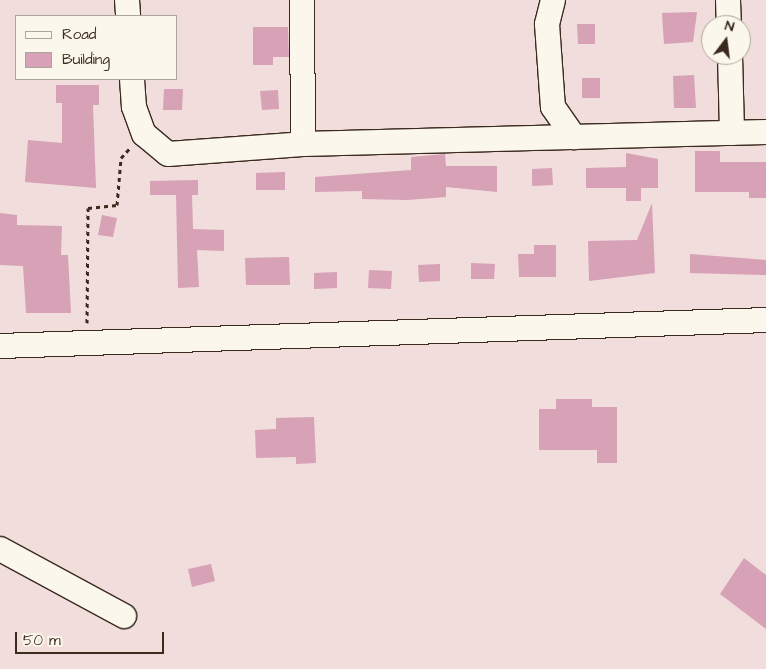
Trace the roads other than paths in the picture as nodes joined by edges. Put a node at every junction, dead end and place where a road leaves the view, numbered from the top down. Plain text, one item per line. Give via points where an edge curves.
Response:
1 (128, 0) edge
2 (302, 0) edge
3 (553, 0) edge
4 (728, 0) edge
5 (128, 15) edge
6 (729, 15) edge
7 (730, 65) edge
8 (132, 80) edge
9 (766, 132) edge
10 (732, 133) junction
11 (574, 137) junction
12 (303, 144) junction
13 (766, 320) edge
14 (0, 346) edge
15 (0, 549) edge
16 (124, 616) dead end

1 - 5 street
2 - 12 street
3 - 11 street via 547,24 553,107
4 - 6 street
7 - 10 street
8 - 12 street via 134,107 144,134 168,154
9 - 10 street
10 - 11 street
11 - 12 street
13 - 14 street
15 - 16 street

